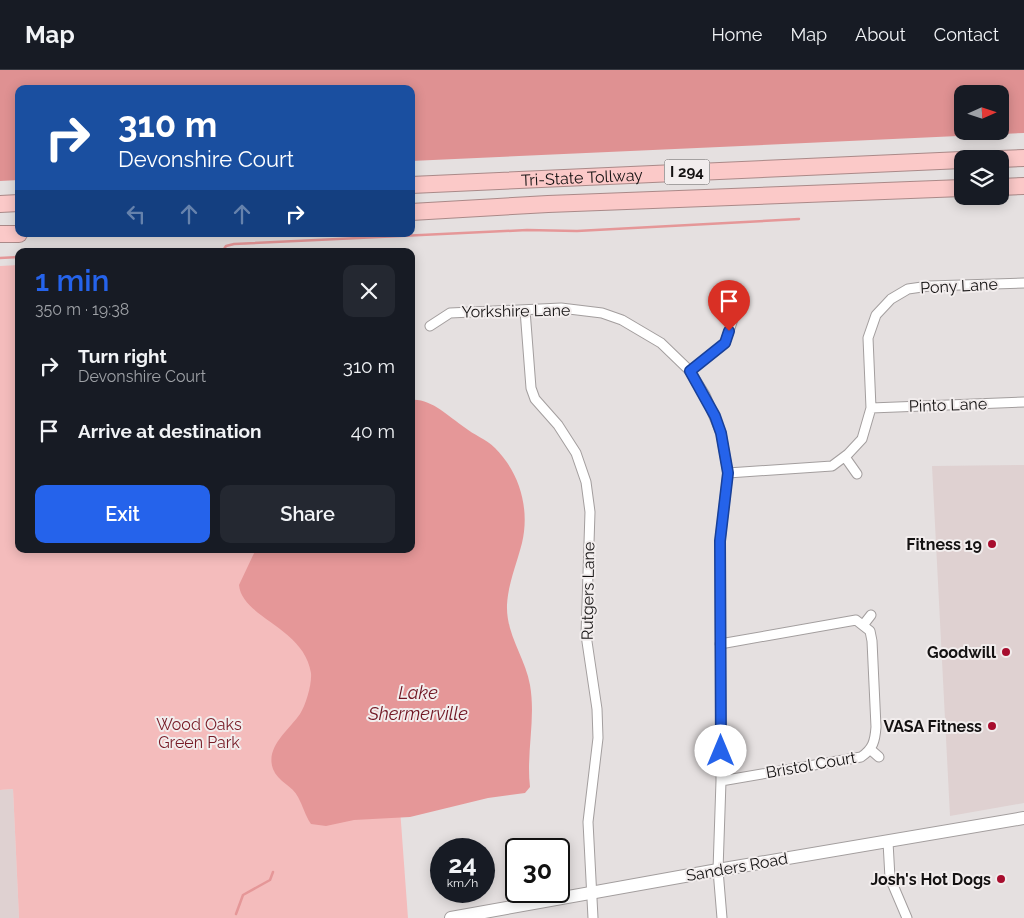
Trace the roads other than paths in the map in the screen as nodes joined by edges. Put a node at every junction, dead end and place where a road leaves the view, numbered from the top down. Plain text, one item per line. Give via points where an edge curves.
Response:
1 (1024, 158) edge
2 (1009, 159) edge
3 (954, 160) edge
4 (415, 185) edge
5 (1024, 186) edge
6 (1009, 187) edge
7 (954, 188) edge
8 (15, 203) edge
9 (0, 204) edge
10 (415, 212) edge
11 (0, 234) edge
12 (15, 234) edge
13 (1024, 284) edge
14 (525, 310) junction
15 (733, 319) dead end
16 (430, 326) dead end
17 (690, 371) junction
18 (1024, 402) edge
19 (871, 408) junction
20 (845, 457) junction
21 (728, 473) junction
22 (857, 474) dead end
23 (871, 615) dead end
24 (864, 624) junction
25 (720, 644) junction
26 (870, 750) junction
27 (879, 756) dead end
28 (721, 781) junction
29 (1024, 818) edge
30 (888, 842) junction
31 (718, 870) junction
32 (592, 894) junction
33 (466, 917) edge
34 (451, 918) edge
35 (593, 918) edge
36 (722, 918) edge
37 (907, 918) edge

1 - 2 highway
3 - 4 highway, Tri-State Tollway / I 294
5 - 6 highway
7 - 10 highway, Tri-State Tollway / I 294
8 - 9 highway
11 - 12 highway
13 - 19 street, Pony Lane via 929,286 908,289 891,299 876,315 868,338
14 - 16 street, Yorkshire Lane via 450,312
14 - 17 street, Yorkshire Lane via 583,310 622,320 661,343
14 - 32 street, Rutgers Lane via 531,388 539,404 558,425 576,453 586,482 590,512 586,635 598,738 588,812
15 - 17 street via 725,343
17 - 21 street, Yorkshire Lane via 715,416
18 - 19 street, Pinto Lane
19 - 20 street, Pony Lane via 862,439
20 - 21 street, Pony Lane via 832,466
20 - 22 street
21 - 25 street, Yorkshire Lane via 720,541
23 - 24 street
24 - 25 street via 846,620
24 - 26 street, Bristol Court via 872,641 876,739
25 - 28 street, Yorkshire Lane
26 - 27 street, Bristol Court
26 - 28 street, Bristol Court via 861,757
28 - 31 street, Yorkshire Lane
29 - 30 main road, Sanders Road
30 - 31 main road, Sanders Road
30 - 37 street via 890,878
31 - 32 main road, Sanders Road
31 - 36 street, Yorkshire Lane
32 - 33 main road, Sanders Road
32 - 35 street, Rutgers Lane
33 - 34 main road, Sanders Road

